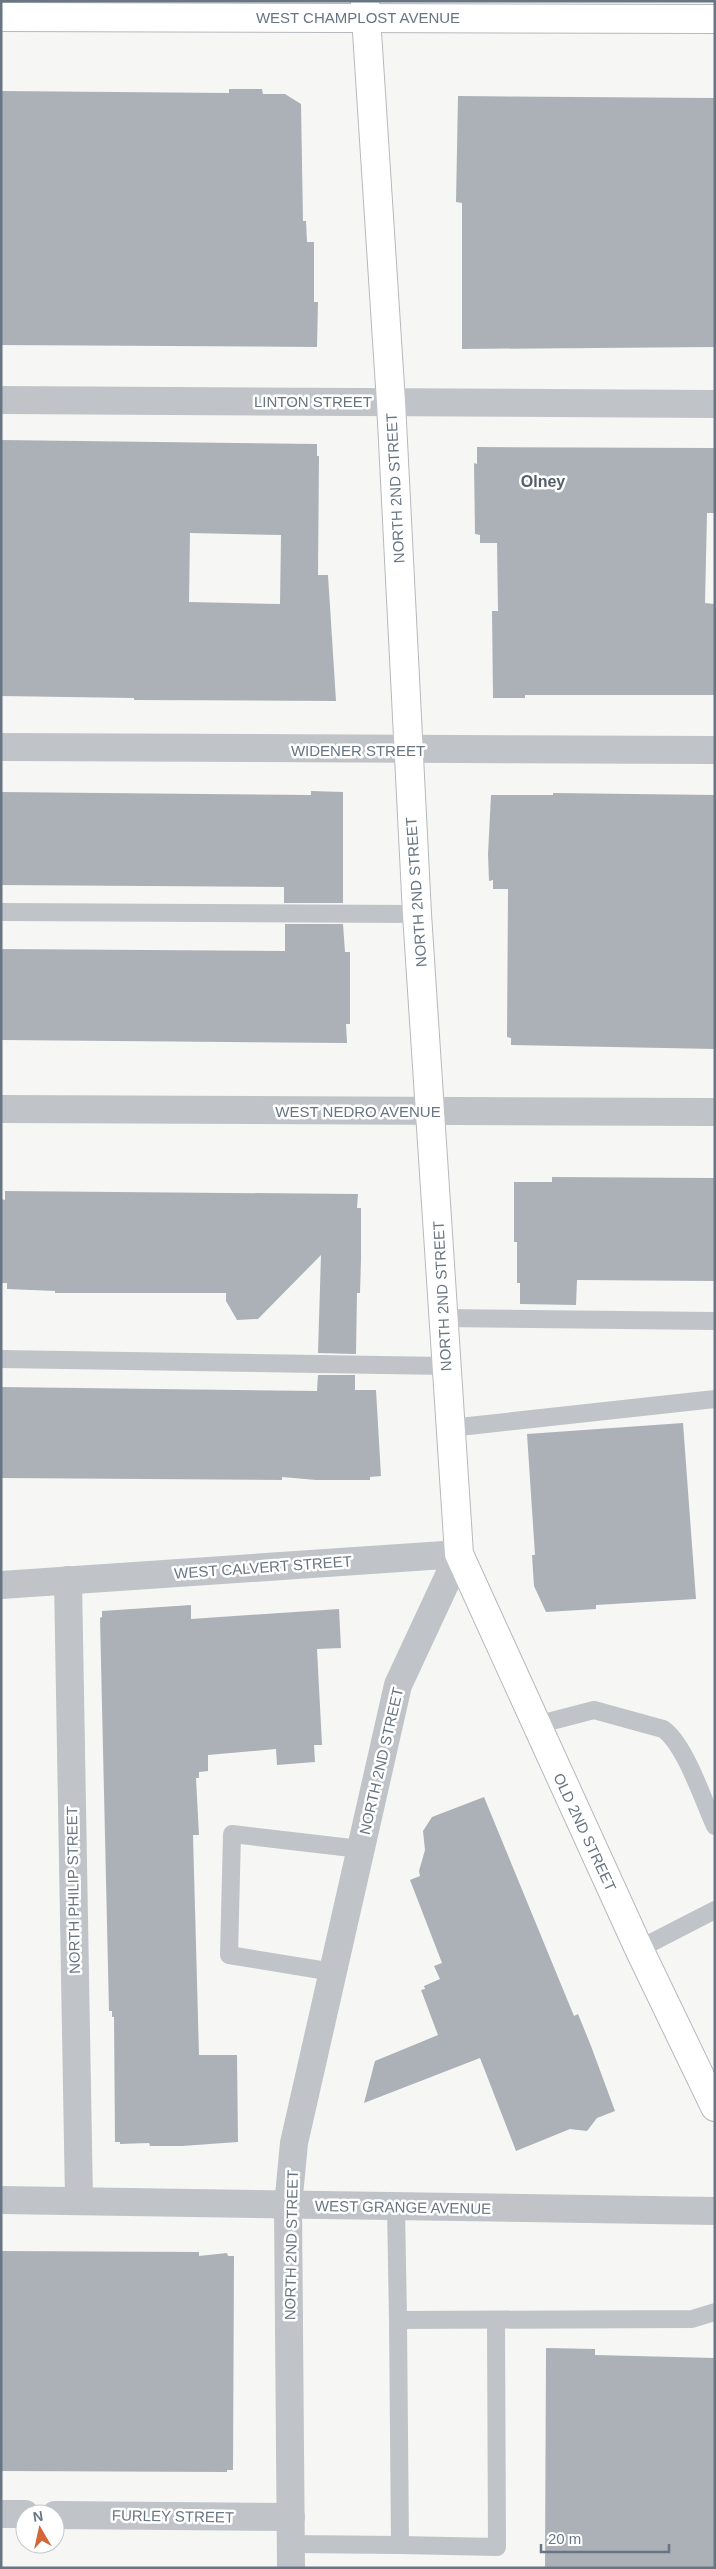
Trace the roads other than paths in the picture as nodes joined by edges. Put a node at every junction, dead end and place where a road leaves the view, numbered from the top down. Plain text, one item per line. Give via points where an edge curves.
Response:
1 (366, 9) edge
2 (1, 17) edge
3 (715, 19) edge
4 (1, 400) edge
5 (391, 402) junction
6 (715, 404) edge
7 (1, 747) edge
8 (408, 750) junction
9 (715, 750) edge
10 (1, 912) edge
11 (417, 914) junction
12 (1, 1109) edge
13 (431, 1111) junction
14 (715, 1112) edge
15 (442, 1318) junction
16 (715, 1321) edge
17 (1, 1359) edge
18 (446, 1366) junction
19 (715, 1400) edge
20 (450, 1428) junction
21 (458, 1554) junction
22 (68, 1580) junction
23 (1, 1585) edge
24 (536, 1725) junction
25 (715, 1826) edge
26 (360, 1849) junction
27 (715, 1910) edge
28 (639, 1949) junction
29 (333, 1972) junction
30 (715, 2107) edge
31 (1, 2200) edge
32 (79, 2200) junction
33 (288, 2206) junction
34 (396, 2207) junction
35 (715, 2211) edge
36 (715, 2312) edge
37 (398, 2320) junction
38 (496, 2320) junction
39 (1, 2514) edge
40 (15, 2514) edge
41 (65, 2515) edge
42 (291, 2517) junction
43 (400, 2545) junction
44 (291, 2556) edge

1 - 2 street, WEST CHAMPLOST AVENUE
1 - 3 street, WEST CHAMPLOST AVENUE
1 - 5 street, NORTH 2ND STREET
4 - 5 street, LINTON STREET
5 - 6 street, LINTON STREET
5 - 8 street, NORTH 2ND STREET
7 - 8 street, WIDENER STREET
8 - 9 street, WIDENER STREET
8 - 11 street, NORTH 2ND STREET
10 - 11 lane
11 - 13 street, NORTH 2ND STREET
12 - 13 street, WEST NEDRO AVENUE
13 - 14 street, WEST NEDRO AVENUE
13 - 15 street, NORTH 2ND STREET
15 - 16 lane
15 - 18 street, NORTH 2ND STREET
17 - 18 lane
18 - 20 street, NORTH 2ND STREET
19 - 20 lane
20 - 21 street, NORTH 2ND STREET
21 - 22 street, WEST CALVERT STREET
21 - 24 street, OLD 2ND STREET
21 - 26 street, NORTH 2ND STREET via 398,1685
22 - 23 street, WEST CALVERT STREET
22 - 32 street, NORTH PHILIP STREET
24 - 25 lane via 594,1710 663,1729 679,1747
24 - 28 street, OLD 2ND STREET
26 - 29 street, NORTH 2ND STREET
26 - 29 lane via 232,1834 229,1955
27 - 28 lane
28 - 30 street, OLD 2ND STREET
29 - 33 street, NORTH 2ND STREET via 294,2142
31 - 32 street, WEST GRANGE AVENUE
32 - 33 street, WEST GRANGE AVENUE
33 - 34 street, WEST GRANGE AVENUE
33 - 42 street, NORTH 2ND STREET
34 - 35 street, WEST GRANGE AVENUE
34 - 37 lane
36 - 38 lane via 692,2319
37 - 38 lane
37 - 43 lane
38 - 43 lane via 497,2547
39 - 40 street
41 - 42 street, FURLEY STREET
42 - 44 street, NORTH 2ND STREET
43 - 44 lane

